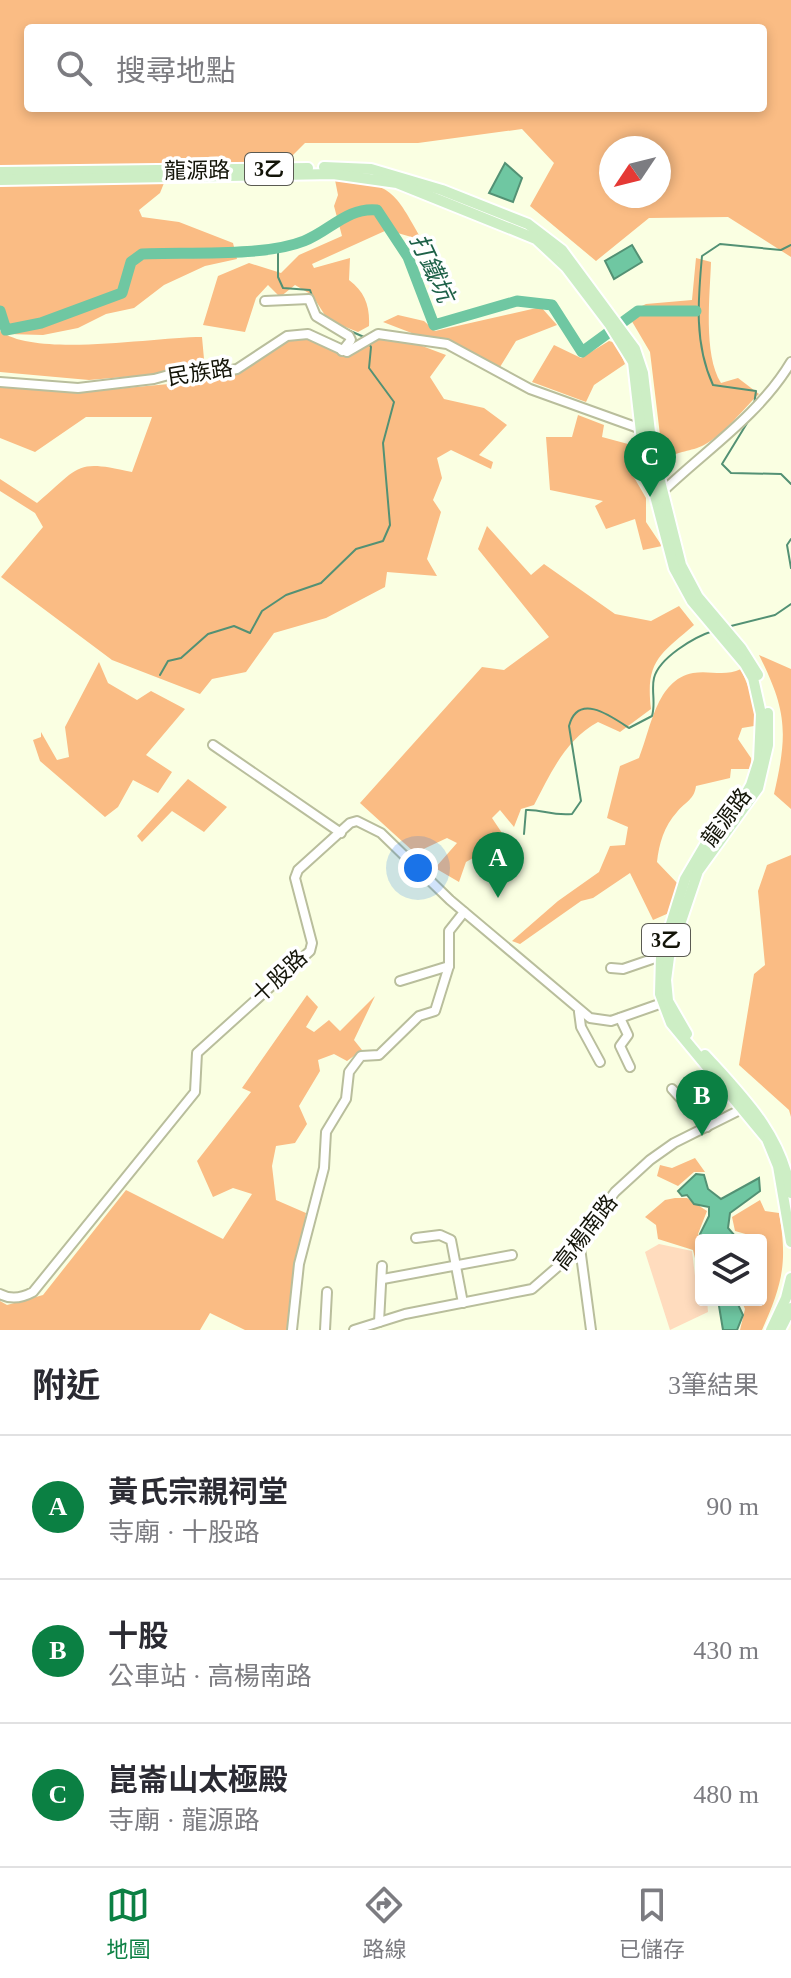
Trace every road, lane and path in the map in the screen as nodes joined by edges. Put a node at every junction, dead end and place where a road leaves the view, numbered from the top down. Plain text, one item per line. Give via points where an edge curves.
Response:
1 (0, 172) edge
2 (0, 180) edge
3 (525, 227) junction
4 (265, 301) dead end
5 (342, 351) junction
6 (791, 362) edge
7 (0, 382) edge
8 (645, 430) junction
9 (659, 495) junction
10 (720, 630) junction
11 (213, 745) dead end
12 (341, 833) junction
13 (464, 912) junction
14 (661, 956) junction
15 (449, 966) junction
16 (611, 968) dead end
17 (400, 981) dead end
18 (665, 1003) junction
19 (579, 1012) junction
20 (620, 1018) junction
21 (600, 1062) dead end
22 (630, 1067) dead end
23 (672, 1089) dead end
24 (746, 1106) junction
25 (707, 1127) junction
26 (791, 1193) edge
27 (416, 1238) dead end
28 (579, 1240) junction
29 (791, 1242) edge
30 (512, 1255) dead end
31 (382, 1266) dead end
32 (456, 1268) junction
33 (791, 1278) edge
34 (383, 1279) junction
35 (327, 1292) dead end
36 (0, 1294) edge
37 (463, 1303) junction
38 (788, 1310) edge
39 (379, 1322) junction
40 (292, 1330) edge
41 (325, 1330) edge
42 (354, 1330) edge
43 (591, 1330) edge
44 (771, 1330) edge
45 (780, 1330) edge

1 - 3 main road, 龍源路 / 3乙 via 371,169 442,190
2 - 3 main road, 龍源路 / 3乙 via 364,176
3 - 8 main road, 3乙 via 557,256 616,327 633,362
4 - 5 street via 309,299 316,316 349,336
5 - 7 street, 民族路 via 308,334 287,336 226,371 187,370 78,388
5 - 8 street via 355,350 378,334 447,344 530,389
6 - 9 street via 728,437 698,456
8 - 9 main road, 3乙
9 - 10 main road, 3乙 via 681,565
10 - 14 main road, 龍源路 / 3乙 via 745,664 758,696 759,760 746,796 691,867
10 - 18 main road, 3乙 via 751,660 764,694 766,761 752,800 692,883 669,957
11 - 12 street
12 - 13 street via 357,821 381,833
12 - 36 street, 十股路 via 295,878 310,951 197,1053 195,1092 33,1292 23,1297
13 - 15 street via 449,931
13 - 19 street
14 - 16 street
14 - 18 main road, 龍源路 / 3乙 via 658,980
15 - 17 street
15 - 40 street via 435,1011 419,1016 379,1055 361,1056 349,1072 346,1099 326,1132 324,1168 299,1264
18 - 20 street
18 - 24 main road, 3乙
19 - 20 street via 600,1022
19 - 21 street
20 - 22 street via 628,1035 620,1046
23 - 25 street
24 - 25 street, 高楊南路
24 - 26 main road, 3乙 via 781,1151
24 - 29 main road, 3乙 via 774,1153
25 - 28 street, 高楊南路 via 650,1160 615,1192
27 - 32 street via 447,1236
28 - 37 street, 高楊南路 via 546,1281 532,1289
28 - 43 street
30 - 32 street
31 - 34 street
32 - 34 street
32 - 37 street
33 - 38 main road
34 - 39 street
35 - 41 street
37 - 39 street, 高楊南路
38 - 44 main road
38 - 45 main road
39 - 42 street, 高楊南路

